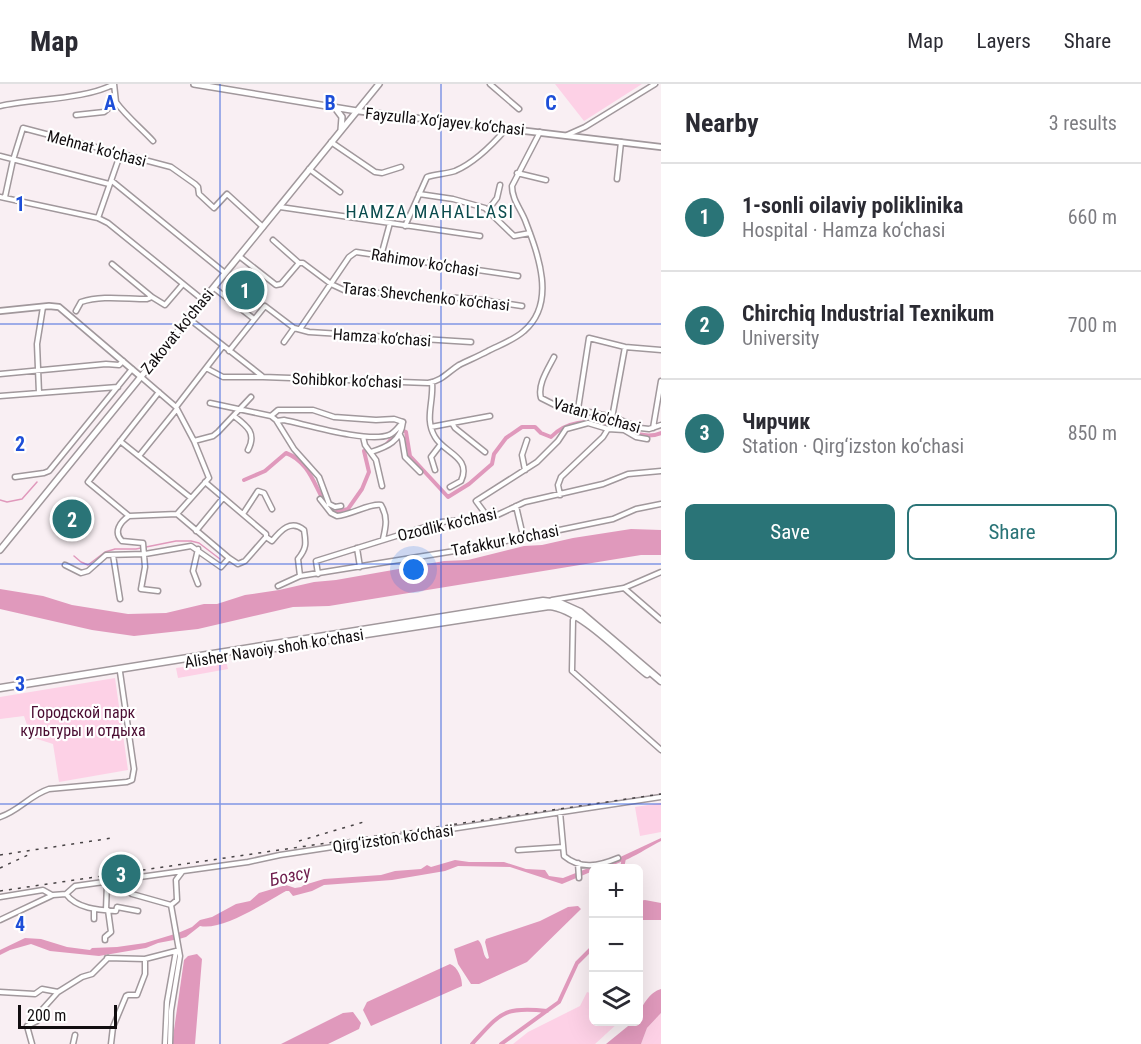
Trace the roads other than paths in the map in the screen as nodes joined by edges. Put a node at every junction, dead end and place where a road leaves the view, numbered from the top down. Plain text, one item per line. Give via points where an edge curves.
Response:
1 (114, 84) edge
2 (194, 84) edge
3 (379, 84) edge
4 (490, 84) edge
5 (655, 84) edge
6 (116, 102) junction
7 (0, 106) edge
8 (335, 108) junction
9 (344, 109) junction
10 (519, 109) dead end
11 (357, 111) junction
12 (76, 116) dead end
13 (348, 122) junction
14 (507, 129) junction
15 (341, 131) junction
16 (540, 132) junction
17 (567, 135) junction
18 (153, 141) dead end
19 (331, 142) junction
20 (621, 142) junction
21 (661, 147) edge
22 (120, 155) junction
23 (0, 156) edge
24 (13, 160) junction
25 (401, 167) dead end
26 (309, 169) junction
27 (518, 173) junction
28 (617, 179) dead end
29 (546, 180) dead end
30 (111, 182) junction
31 (500, 185) dead end
32 (340, 192) dead end
33 (419, 194) junction
34 (3, 197) edge
35 (279, 207) junction
36 (488, 210) junction
37 (98, 218) junction
38 (390, 223) junction
39 (405, 226) junction
40 (263, 227) junction
41 (530, 233) junction
42 (480, 236) dead end
43 (273, 240) dead end
44 (239, 256) junction
45 (381, 256) junction
46 (299, 263) junction
47 (112, 264) dead end
48 (225, 273) junction
49 (518, 276) dead end
50 (183, 283) junction
51 (331, 284) junction
52 (213, 287) junction
53 (152, 297) junction
54 (203, 300) junction
55 (43, 306) junction
56 (522, 306) dead end
57 (0, 311) edge
58 (76, 311) dead end
59 (188, 317) junction
60 (254, 319) junction
61 (294, 328) junction
62 (300, 329) junction
63 (284, 342) dead end
64 (471, 342) dead end
65 (223, 346) junction
66 (625, 347) junction
67 (661, 350) edge
68 (229, 351) junction
69 (554, 357) dead end
70 (123, 361) junction
71 (206, 368) junction
72 (132, 369) junction
73 (38, 370) junction
74 (0, 374) edge
75 (140, 376) junction
76 (263, 377) junction
77 (661, 381) edge
78 (432, 382) junction
79 (118, 387) junction
80 (159, 392) junction
81 (39, 393) junction
82 (0, 396) edge
83 (251, 397) dead end
84 (210, 404) dead end
85 (176, 408) junction
86 (241, 409) junction
87 (578, 409) junction
88 (234, 416) junction
89 (271, 416) junction
90 (490, 416) dead end
91 (613, 417) junction
92 (277, 421) junction
93 (403, 422) junction
94 (452, 423) junction
95 (661, 425) edge
96 (431, 427) junction
97 (609, 429) junction
98 (653, 429) junction
99 (401, 432) junction
100 (363, 437) junction
101 (647, 439) dead end
102 (527, 440) dead end
103 (120, 441) junction
104 (194, 441) junction
105 (441, 444) junction
106 (248, 450) dead end
107 (370, 452) junction
108 (485, 452) dead end
109 (139, 456) junction
110 (435, 470) dead end
111 (525, 471) junction
112 (661, 471) edge
113 (420, 472) dead end
114 (15, 477) dead end
115 (205, 482) junction
116 (382, 486) dead end
117 (450, 487) dead end
118 (560, 495) junction
119 (191, 498) junction
120 (223, 498) junction
121 (320, 499) dead end
122 (661, 504) edge
123 (341, 506) dead end
124 (516, 506) junction
125 (272, 509) dead end
126 (177, 514) junction
127 (243, 514) junction
128 (129, 516) junction
129 (488, 517) junction
130 (196, 531) junction
131 (523, 536) junction
132 (266, 537) junction
133 (383, 539) junction
134 (357, 548) junction
135 (198, 549) junction
136 (0, 550) edge
137 (145, 554) junction
138 (113, 555) junction
139 (229, 558) junction
140 (65, 565) dead end
141 (360, 567) junction
142 (661, 572) edge
143 (318, 574) junction
144 (300, 576) junction
145 (198, 584) dead end
146 (278, 586) dead end
147 (624, 588) junction
148 (158, 591) dead end
149 (572, 596) junction
150 (120, 599) dead end
151 (546, 604) junction
152 (575, 612) junction
153 (661, 620) edge
154 (120, 670) junction
155 (647, 672) junction
156 (661, 681) edge
157 (661, 686) edge
158 (0, 689) edge
159 (661, 750) edge
160 (661, 797) edge
161 (560, 812) junction
162 (0, 817) edge
163 (562, 847) junction
164 (518, 850) dead end
165 (618, 858) dead end
166 (578, 863) junction
167 (182, 872) junction
168 (579, 878) dead end
169 (118, 881) junction
170 (106, 883) junction
171 (66, 894) junction
172 (53, 895) junction
173 (0, 897) edge
174 (171, 905) junction
175 (94, 909) junction
176 (107, 910) junction
177 (138, 911) dead end
178 (94, 919) dead end
179 (0, 920) edge
180 (105, 940) dead end
181 (177, 950) junction
182 (145, 959) junction
183 (0, 992) edge
184 (58, 992) junction
185 (75, 1035) dead end
186 (32, 1044) edge
187 (72, 1044) edge
188 (111, 1044) edge
189 (165, 1044) edge
190 (170, 1044) edge

1 - 6 street
1 - 7 street via 82,94
2 - 8 main road, Fayzulla Xo‘jayev ko‘chasi
3 - 11 main road, Zakovat ko'chasi
4 - 10 street
5 - 17 street
6 - 12 street via 104,112
6 - 18 street
8 - 9 main road, Fayzulla Xo‘jayev ko‘chasi
8 - 15 main road via 342,117
9 - 11 main road, Fayzulla Xo‘jayev ko‘chasi
9 - 13 main road
11 - 13 main road, Zakovat ko'chasi
11 - 14 street, Fayzulla Xo‘jayev ko‘chasi
13 - 15 main road, Zakovat ko'chasi
14 - 16 street, Fayzulla Xo‘jayev ko‘chasi
14 - 33 street via 457,170 427,177
15 - 19 main road, Zakovat ko'chasi
16 - 17 street, Fayzulla Xo‘jayev ko‘chasi
16 - 27 street
17 - 20 street, Fayzulla Xo‘jayev ko‘chasi
19 - 25 street via 375,172
19 - 26 main road, Zakovat ko'chasi
20 - 21 street, Fayzulla Xo‘jayev ko‘chasi
20 - 28 street
22 - 24 street, Mehnat ko‘chasi via 23,128
22 - 30 street
22 - 40 street, Mehnat ko‘chasi via 171,167 195,184 199,194 214,208 227,194
23 - 24 street
24 - 30 street
24 - 34 street
26 - 32 street
26 - 35 main road, Zakovat ko'chasi
27 - 29 street
27 - 41 street via 512,194
30 - 37 street
30 - 48 street
31 - 36 street
33 - 36 street via 467,202
33 - 39 street
34 - 37 street
35 - 38 street
35 - 40 main road, Zakovat ko'chasi
36 - 41 street via 514,236
37 - 50 street
38 - 39 street
38 - 45 street
39 - 42 street
40 - 44 main road, Zakovat ko'chasi
41 - 78 street via 540,267 539,314 518,336
43 - 46 street, Taras Shevchenko ko‘chasi
44 - 46 street via 278,286
44 - 48 main road, Zakovat ko'chasi
45 - 49 street, Rahimov ko‘chasi
45 - 51 street, Rahimov ko‘chasi via 352,254
46 - 51 street, Taras Shevchenko ko‘chasi
47 - 53 street
48 - 52 main road, Zakovat ko'chasi
50 - 53 street via 165,305
50 - 54 street
51 - 56 street, Taras Shevchenko ko‘chasi via 346,291 476,299
51 - 62 street, Rahimov ko‘chasi
52 - 54 main road, Zakovat ko'chasi
52 - 60 street
53 - 58 street via 86,300
54 - 59 main road, Zakovat ko'chasi
55 - 57 street
55 - 70 street via 65,311
55 - 73 street via 37,344
59 - 65 street
59 - 75 main road, Zakovat ko'chasi
60 - 61 street, Hamza ko‘chasi via 262,308 268,307
60 - 68 street
61 - 62 street, Hamza ko‘chasi
61 - 63 street
62 - 64 street, Hamza ko‘chasi
65 - 68 street
65 - 71 street
66 - 67 street
66 - 87 street via 588,339
66 - 91 street
68 - 76 street
69 - 87 street, Vatan ko'chasi via 540,396 555,405
70 - 72 street
70 - 73 street via 119,365
71 - 76 street, Sohibkor ko‘chasi via 223,377
71 - 85 street
72 - 75 street
72 - 79 street
73 - 74 street
73 - 81 street
75 - 80 street
75 - 136 main road, Zakovat ko'chasi
76 - 78 street, Sohibkor ko‘chasi
77 - 98 street
78 - 96 street via 433,400 428,417
79 - 81 street
79 - 114 street via 47,473
80 - 85 street
80 - 103 street
81 - 82 street
83 - 86 street
84 - 86 street
85 - 104 street
85 - 109 street
86 - 88 street
86 - 89 street
87 - 91 street, Vatan ko'chasi
88 - 104 street via 213,436
88 - 106 street via 252,434
89 - 92 street
89 - 93 street via 278,410 313,410 334,417 394,418
90 - 94 street
91 - 97 street
91 - 98 street, Vatan ko'chasi
92 - 100 street
92 - 123 street via 294,449 319,477 329,504
93 - 99 street
93 - 100 street via 387,436
94 - 96 street
94 - 108 street
95 - 98 street, Vatan ko'chasi
96 - 105 street
97 - 101 street
97 - 111 street via 588,423 566,429 553,447
97 - 118 street via 561,477
99 - 107 street via 386,447
99 - 113 street via 405,457
100 - 107 street
102 - 111 street via 522,455
103 - 109 street
103 - 128 street via 88,482
104 - 115 street via 207,469 209,478
105 - 110 street via 431,457
105 - 117 street via 460,459 463,467 461,480
107 - 116 street
109 - 119 street
111 - 129 street via 476,501
112 - 118 street, Ozodlik ko‘chasi via 628,474
115 - 119 street
115 - 120 street
118 - 124 street, Ozodlik ko‘chasi
119 - 126 street
120 - 127 street
120 - 130 street
121 - 133 street via 338,516 381,505 387,523
122 - 131 street, Tafakkur ko‘chasi via 613,519
124 - 129 street, Ozodlik ko‘chasi
124 - 131 street
125 - 127 street via 264,493 258,491
126 - 128 street
126 - 130 street
127 - 132 street
128 - 137 street via 118,530 119,538 142,543
129 - 133 street, Ozodlik ko‘chasi via 441,522
130 - 139 street
131 - 141 street, Tafakkur ko‘chasi
132 - 139 street via 242,563
132 - 144 street via 273,541 292,525 304,530 307,545 298,559
133 - 134 street, Ozodlik ko‘chasi
134 - 141 street
134 - 143 street, Ozodlik ko‘chasi via 316,561
135 - 137 street via 191,546
135 - 139 street via 221,567
135 - 145 street via 193,571
137 - 138 street
137 - 148 street via 141,589
138 - 140 street via 106,555 81,573
138 - 150 street
141 - 143 street, Tafakkur ko‘chasi
142 - 147 street
143 - 144 street, Tafakkur ko‘chasi
144 - 146 street, Tafakkur ko‘chasi
147 - 149 street
147 - 153 street
149 - 151 street
149 - 152 street via 569,601
151 - 152 main road via 560,603
151 - 154 main road, Alisher Navoiy shoh koʻchasi
152 - 155 main road
152 - 159 street via 572,671
154 - 158 main road, Alisher Navoiy shoh koʻchasi
154 - 162 street via 133,778 127,782 45,790
155 - 156 main road
155 - 157 main road
160 - 161 street, Qirg‘izston ko‘chasi
161 - 163 street
161 - 167 street, Qirg‘izston ko‘chasi
163 - 164 street
163 - 166 street via 564,856
165 - 166 street via 600,865
166 - 168 street
167 - 169 street, Qirg‘izston ko‘chasi
167 - 174 street via 176,880 177,900
169 - 170 street, Qirg‘izston ko‘chasi
169 - 174 street via 132,894
170 - 171 street, Qirg‘izston ko‘chasi via 75,886
170 - 176 street
171 - 172 street, Qirg‘izston ko‘chasi
171 - 175 street via 80,905
172 - 173 street via 43,890
172 - 179 street
174 - 181 street
175 - 176 street
175 - 178 street
176 - 177 street via 116,911 117,907
176 - 180 street via 111,932
181 - 182 street
181 - 189 street via 167,1002
181 - 190 street via 180,956
182 - 184 street via 107,958 92,974
182 - 188 street via 141,985 136,995 126,996 113,1027
183 - 184 street
184 - 186 street via 37,1021 27,1026
185 - 187 street

